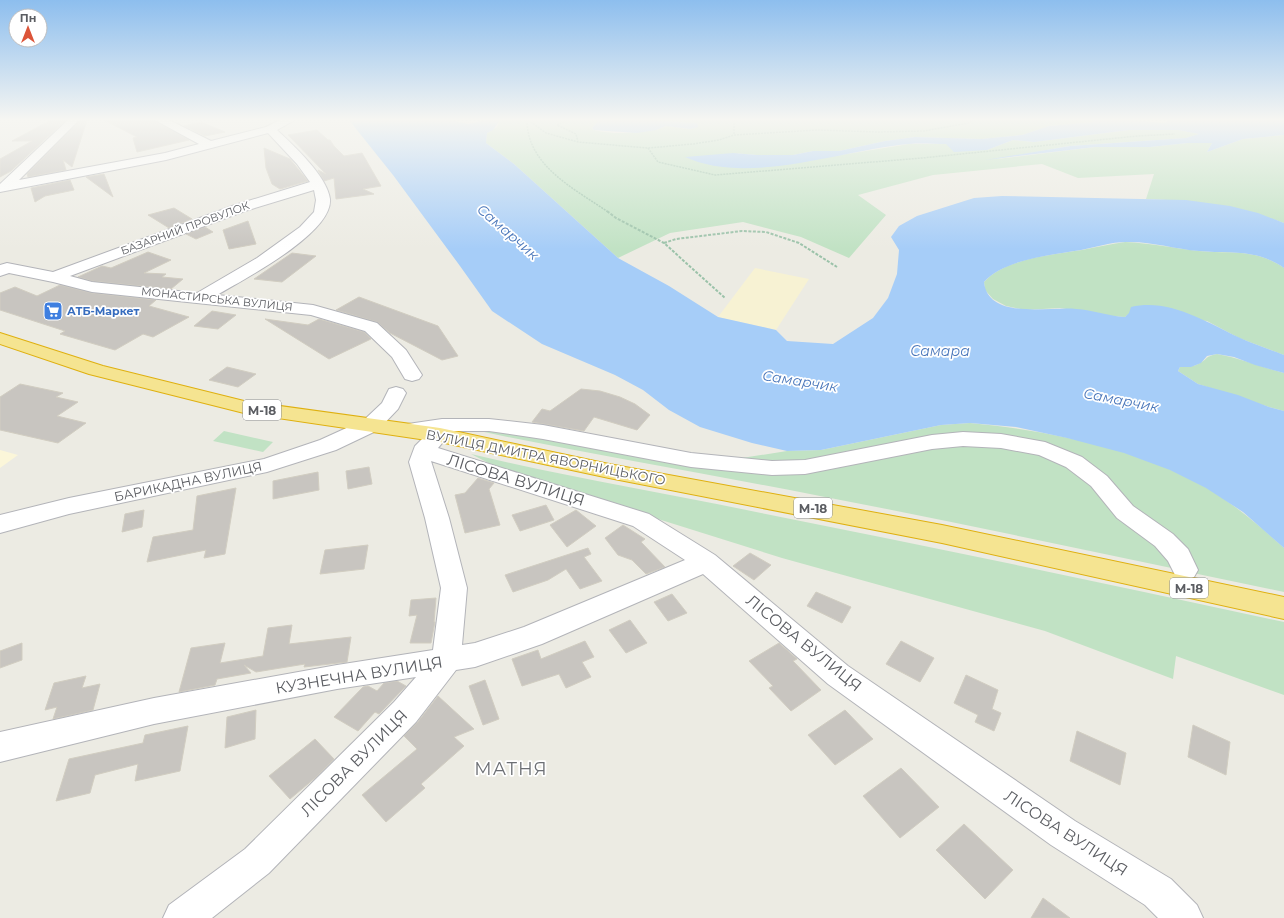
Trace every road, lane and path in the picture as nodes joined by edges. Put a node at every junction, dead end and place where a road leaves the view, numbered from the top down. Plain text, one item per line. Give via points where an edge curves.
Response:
1 (29, 163) edge
2 (134, 163) edge
3 (301, 163) edge
4 (543, 163) edge
5 (662, 163) edge
6 (863, 163) edge
7 (318, 184) junction
8 (3, 187) edge
9 (664, 243) junction
10 (836, 267) dead end
11 (0, 271) edge
12 (54, 277) junction
13 (202, 297) junction
14 (725, 298) dead end
15 (0, 338) edge
16 (412, 375) dead end
17 (396, 393) dead end
18 (371, 425) junction
19 (424, 439) junction
20 (0, 524) edge
21 (706, 562) junction
22 (1185, 570) dead end
23 (1284, 608) edge
24 (447, 660) junction
25 (0, 748) edge
26 (182, 918) edge
27 (1184, 918) edge

1 - 8 street
2 - 8 street
3 - 7 street
4 - 9 path via 550,171 616,218
5 - 6 path via 715,175
7 - 12 street, БАЗАРНИЙ ПРОВУЛОК via 240,208
7 - 13 street via 324,200 318,217 282,249
9 - 10 path via 676,239 742,231 766,232 799,243
9 - 14 path
11 - 12 street, МОНАСТИРСЬКА ВУЛИЦЯ via 7,268
12 - 13 street, МОНАСТИРСЬКА ВУЛИЦЯ via 92,287
13 - 16 street, МОНАСТИРСЬКА ВУЛИЦЯ via 313,310 370,327 399,354
15 - 18 highway, ВУЛИЦЯ ДМИТРА ЯВОРНИЦЬКОГО / М-18 via 96,370 244,407
17 - 18 street via 391,405
18 - 19 highway, ВУЛИЦЯ ДМИТРА ЯВОРНИЦЬКОГО / М-18
18 - 20 street, БАРИКАДНА ВУЛИЦЯ via 328,445 266,464 69,506
19 - 21 street, ЛІСОВА ВУЛИЦЯ via 641,520
19 - 22 street via 442,424 489,425 543,432 691,460 772,468 805,467 932,442 963,439 1001,441 1045,449 1074,462 1099,481 1125,512 1169,545 1179,556
19 - 23 highway, ВУЛИЦЯ ДМИТРА ЯВОРНИЦЬКОГО / М-18 via 942,534
19 - 24 street via 420,462 438,518 454,588
21 - 24 street, КУЗНЕЧНА ВУЛИЦЯ via 532,636 475,655
21 - 27 street, ЛІСОВА ВУЛИЦЯ via 838,675 1063,833 1158,892
24 - 25 street, КУЗНЕЧНА ВУЛИЦЯ via 337,677 154,711
24 - 26 street, ЛІСОВА ВУЛИЦЯ via 405,712 257,861

